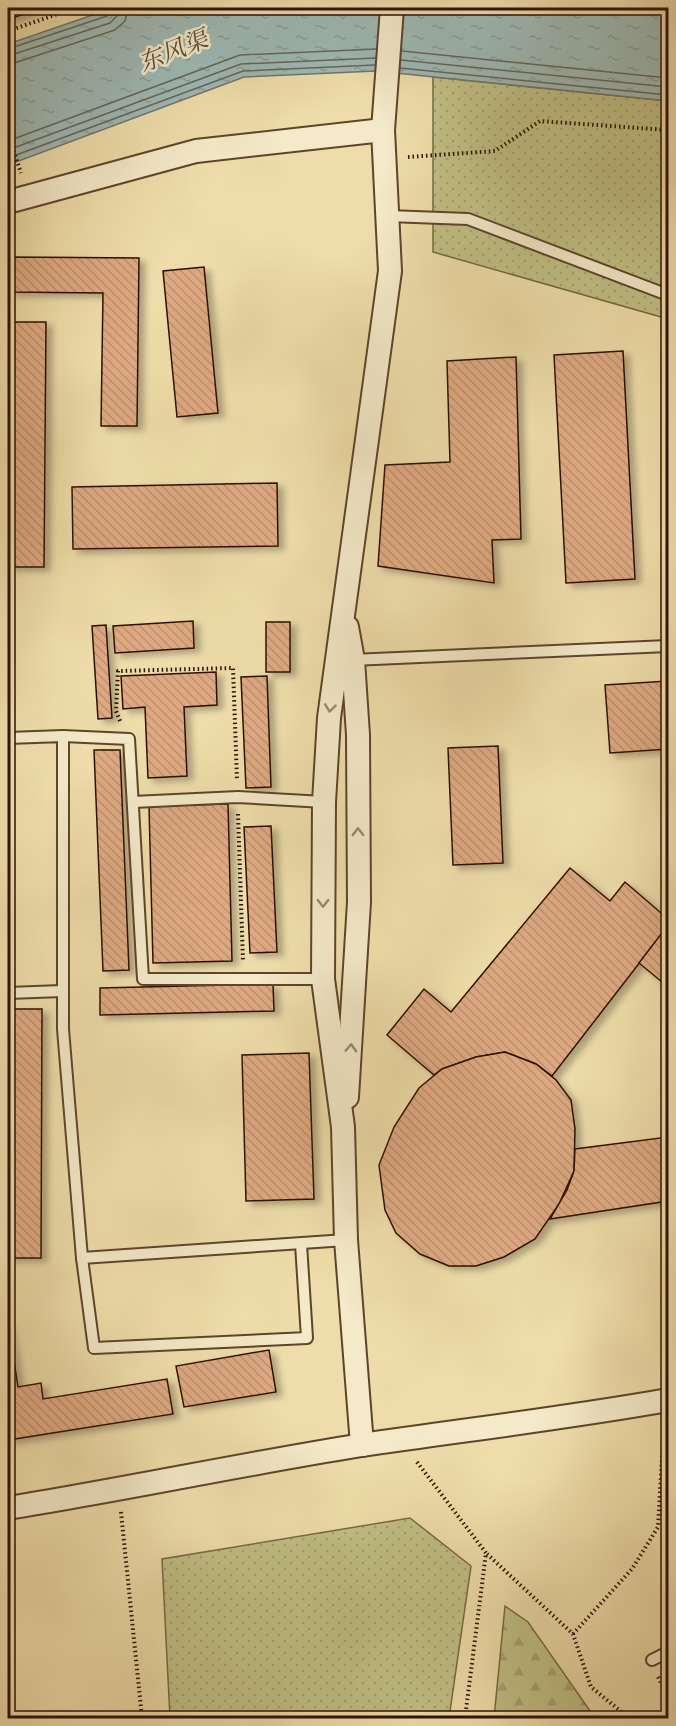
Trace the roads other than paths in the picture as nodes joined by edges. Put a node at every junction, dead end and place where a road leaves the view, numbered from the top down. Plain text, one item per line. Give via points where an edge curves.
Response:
1 (392, 8) edge
2 (383, 130) junction
3 (8, 202) edge
4 (388, 216) junction
5 (669, 295) edge
6 (669, 646) edge
7 (345, 661) junction
8 (63, 736) junction
9 (8, 738) edge
10 (133, 802) junction
11 (324, 802) junction
12 (322, 979) junction
13 (62, 991) junction
14 (8, 993) edge
15 (343, 1127) junction
16 (346, 1240) junction
17 (302, 1244) junction
18 (82, 1257) junction
19 (667, 1401) edge
20 (362, 1445) junction
21 (8, 1508) edge
22 (669, 1653) edge
23 (652, 1659) dead end

1 - 2 street
2 - 3 street via 196,151
2 - 4 street
4 - 5 lane via 468,219
4 - 7 street via 390,272 344,608
6 - 7 lane
7 -> 11 street via 329,718
15 -> 7 street via 359,902 358,735
8 - 9 lane
8 - 10 lane via 129,739
8 - 13 lane
10 - 11 lane via 238,797
10 - 12 lane via 142,979
11 -> 12 street
12 - 15 street
13 - 14 lane
13 - 18 lane
15 - 16 street
16 - 17 lane
16 - 20 street
17 - 18 lane
17 - 18 lane via 307,1338 94,1348
19 - 20 street
20 - 21 street
22 - 23 lane

